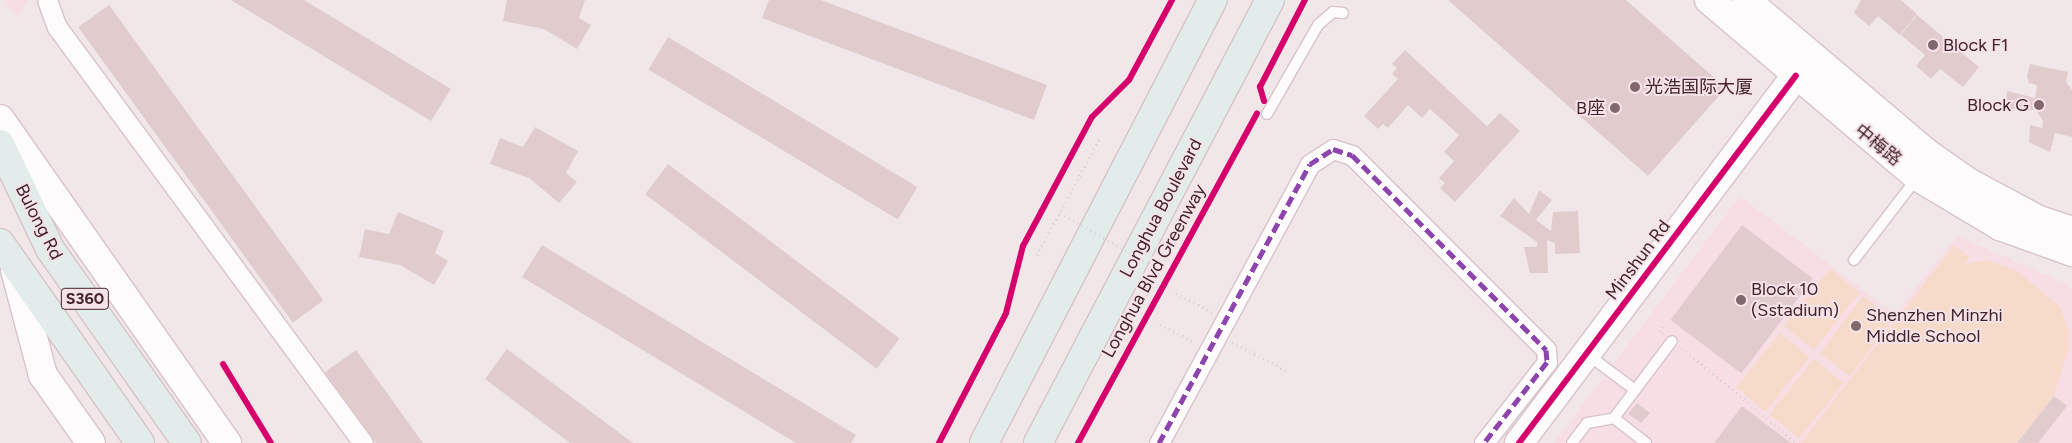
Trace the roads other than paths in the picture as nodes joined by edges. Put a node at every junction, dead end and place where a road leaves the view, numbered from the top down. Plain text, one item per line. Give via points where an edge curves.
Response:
1 (47, 0) edge
2 (1213, 0) edge
3 (1270, 0) edge
4 (1709, 0) edge
5 (1746, 0) edge
6 (1343, 13) dead end
7 (1796, 76) junction
8 (1267, 114) dead end
9 (0, 119) edge
10 (0, 144) edge
11 (1918, 177) junction
12 (2072, 220) edge
13 (2072, 231) edge
14 (2043, 232) junction
15 (0, 243) edge
16 (2072, 252) edge
17 (1854, 260) dead end
18 (2072, 263) edge
19 (15, 270) junction
20 (1672, 341) road end
21 (1586, 354) junction
22 (1635, 390) junction
23 (1614, 418) junction
24 (91, 443) edge
25 (140, 443) edge
26 (187, 443) edge
27 (227, 443) edge
28 (363, 443) edge
29 (984, 443) edge
30 (1038, 443) edge
31 (1159, 443) edge
32 (1484, 443) edge
33 (1519, 443) edge
34 (1572, 443) edge
35 (1646, 443) edge

1 - 28 street via 57,27
2 - 29 main road
3 - 30 main road, Longhua Boulevard
4 - 7 main road, 中梅路
5 - 14 main road, 中梅路 via 1925,152
6 - 8 lane via 1333,12 1318,25
7 - 11 main road, 中梅路
7 - 21 main road, Minshun Rd
9 - 27 main road
10 - 26 main road, Bulong Rd / S360 via 50,249
11 - 14 main road, 中梅路 via 2000,226
11 - 17 lane
12 - 14 main road
13 - 14 main road, 中梅路
14 - 16 main road, 中梅路
14 - 18 main road
15 - 19 main road, S360
19 - 24 main road via 43,375
19 - 25 main road, S360
20 - 22 lane
21 - 22 lane
21 - 33 main road, Minshun Rd
22 - 23 lane
23 - 34 lane via 1587,423
23 - 35 lane
31 - 32 street via 1310,164 1325,152 1343,150 1546,350 1547,362

